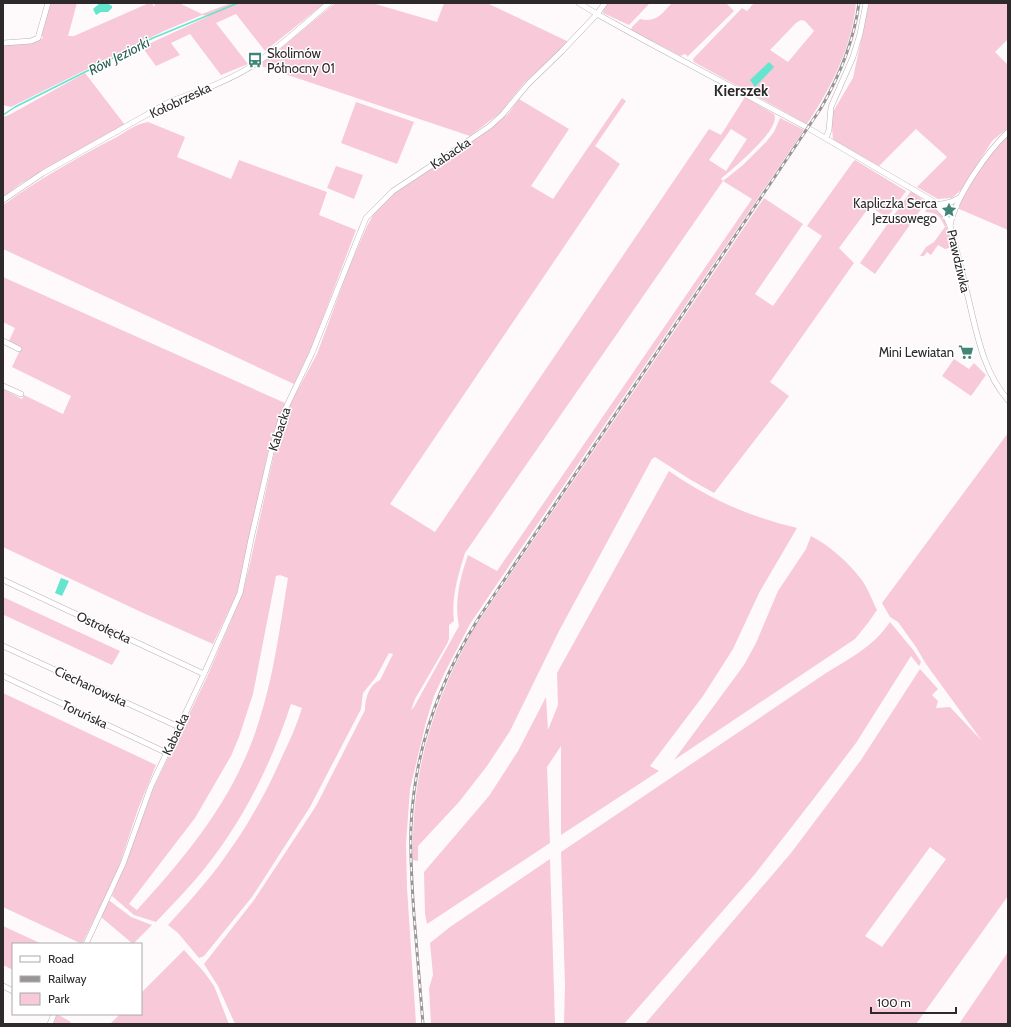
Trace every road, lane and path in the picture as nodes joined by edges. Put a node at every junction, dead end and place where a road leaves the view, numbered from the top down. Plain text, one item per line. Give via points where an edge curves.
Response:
1 (48, 3) edge
2 (329, 3) edge
3 (579, 3) edge
4 (605, 3) edge
5 (866, 3) edge
6 (597, 14) junction
7 (3, 43) edge
8 (1008, 132) edge
9 (826, 138) junction
10 (959, 198) junction
11 (3, 200) edge
12 (937, 205) junction
13 (950, 226) junction
14 (3, 342) edge
15 (19, 349) dead end
16 (3, 386) edge
17 (21, 394) dead end
18 (1008, 400) edge
19 (3, 580) edge
20 (3, 646) edge
21 (204, 674) junction
22 (3, 676) edge
23 (179, 727) junction
24 (167, 753) junction
25 (86, 943) edge
26 (3, 986) edge
27 (12, 990) edge

1 - 7 street via 38,38
2 - 11 street, Kołobrzeska via 257,63 194,94 171,101 43,173
3 - 6 street
4 - 6 street, Kabacka
5 - 9 street via 853,57 831,107
6 - 9 street
6 - 21 street, Kabacka via 494,122 393,191 366,218 312,353 282,416 273,444 240,593
8 - 10 street, Prawdziwka via 992,149
9 - 12 street
10 - 12 street
10 - 13 street, Prawdziwka
12 - 13 street
13 - 18 street, Prawdziwka via 987,367
14 - 15 street
16 - 17 street
19 - 21 street, Ostrołęcka
20 - 23 street, Ciechanowska
21 - 23 street, Kabacka
22 - 24 street, Toruńska
23 - 24 street, Kabacka
24 - 25 street, Kabacka via 151,786 123,864
26 - 27 street

